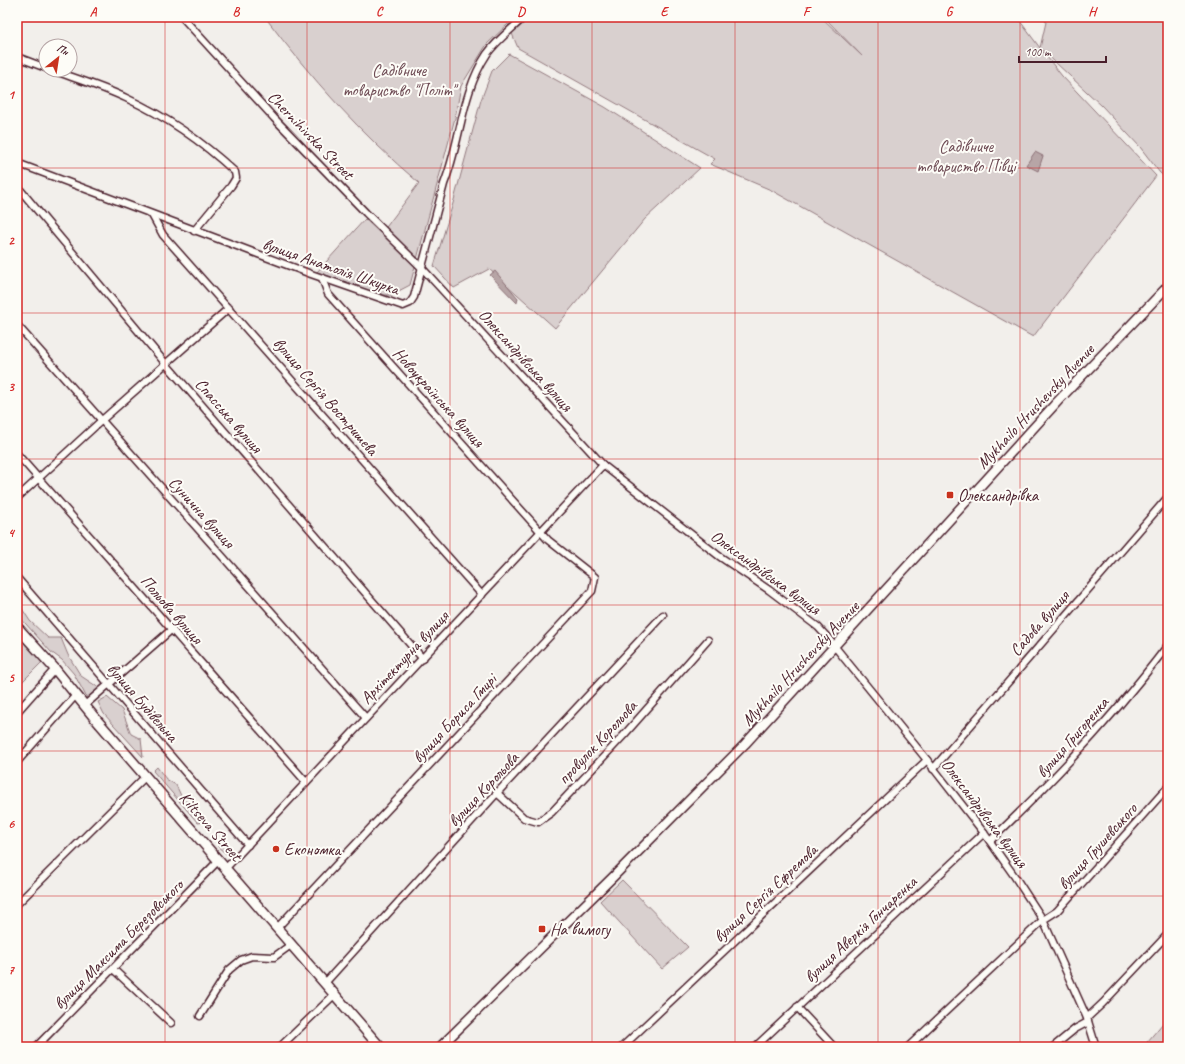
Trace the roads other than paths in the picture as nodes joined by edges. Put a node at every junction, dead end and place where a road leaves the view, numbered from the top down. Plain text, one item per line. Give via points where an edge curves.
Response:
1 (182, 17) edge
2 (524, 17) edge
3 (17, 57) edge
4 (38, 65) edge
5 (73, 78) edge
6 (17, 163) edge
7 (17, 186) edge
8 (152, 215) junction
9 (194, 231) junction
10 (422, 268) junction
11 (322, 278) junction
12 (1168, 286) edge
13 (229, 308) junction
14 (17, 326) edge
15 (166, 364) junction
16 (102, 420) junction
17 (17, 454) edge
18 (603, 465) junction
19 (39, 479) junction
20 (1168, 497) edge
21 (17, 498) edge
22 (540, 532) junction
23 (17, 578) edge
24 (482, 595) junction
25 (663, 616) dead end
26 (18, 630) edge
27 (171, 630) junction
28 (708, 640) dead end
29 (835, 647) junction
30 (1167, 648) edge
31 (423, 659) junction
32 (55, 669) junction
33 (110, 684) junction
34 (76, 695) junction
35 (85, 706) junction
36 (17, 712) edge
37 (366, 718) junction
38 (927, 760) junction
39 (17, 762) edge
40 (933, 769) junction
41 (146, 776) junction
42 (306, 782) junction
43 (1168, 787) edge
44 (497, 793) junction
45 (984, 833) junction
46 (990, 841) junction
47 (248, 845) junction
48 (219, 860) junction
49 (226, 868) junction
50 (17, 904) edge
51 (1043, 920) junction
52 (278, 927) junction
53 (1168, 934) edge
54 (292, 944) junction
55 (113, 969) junction
56 (325, 983) junction
57 (335, 994) junction
58 (797, 1007) junction
59 (200, 1016) dead end
60 (1087, 1020) junction
61 (171, 1023) dead end
62 (36, 1047) edge
63 (280, 1047) edge
64 (380, 1047) edge
65 (440, 1047) edge
66 (622, 1047) edge
67 (755, 1047) edge
68 (834, 1047) edge
69 (908, 1047) edge
70 (1053, 1047) edge
71 (1096, 1047) edge

1 - 10 street, Chernihivska Street via 274,118
2 - 10 street, вулиця Анатолія Шкурка via 488,53 464,103 451,167 444,184
3 - 4 street
5 - 9 street via 138,104 184,132 235,172 236,178 231,186
6 - 8 street, вулиця Анатолія Шкурка
7 - 15 street, Спасська вулиця
8 - 9 street, вулиця Анатолія Шкурка
8 - 13 street, вулиця Сергія Востришева via 163,235
9 - 11 street, вулиця Анатолія Шкурка
10 - 11 street, вулиця Анатолія Шкурка via 414,297 410,303 403,306
10 - 18 street, Олександрівська вулиця
11 - 22 street, Новоукраїнська вулиця via 328,294
12 - 29 street, Mykhailo Hrushevsky Avenue via 976,490
13 - 15 street
13 - 24 street, вулиця Сергія Востришева
14 - 16 street, Сунична вулиця
15 - 16 street
15 - 31 street, Спасська вулиця
16 - 19 street
16 - 37 street, Сунична вулиця
17 - 19 street, Польова вулиця
18 - 22 street, Архітектурна вулиця
18 - 29 street, Олександрівська вулиця via 718,556 818,627
19 - 21 street
19 - 27 street, Польова вулиця
20 - 40 street, Садова вулиця
22 - 24 street, Архітектурна вулиця
22 - 52 street, вулиця Бориса Гмирі via 595,578 592,591
23 - 33 street, вулиця Будівельна
24 - 31 street, Архітектурна вулиця
25 - 44 street, вулиця Корольова
26 - 32 main road, Kiltseva Street
27 - 33 street
27 - 42 street, Польова вулиця
28 - 44 street, провулок Корольова via 552,812 538,822 524,818
29 - 38 street, Олександрівська вулиця
29 - 65 street, Mykhailo Hrushevsky Avenue via 745,744
30 - 46 street, вулиця Григоренка via 1045,789
31 - 37 street, Архітектурна вулиця
32 - 34 main road, Kiltseva Street
32 - 36 street
33 - 35 street
33 - 47 street, вулиця Будівельна
34 - 35 main road, Kiltseva Street
34 - 39 street
35 - 41 main road, Kiltseva Street
37 - 42 street, Архітектурна вулиця
38 - 40 street, Олександрівська вулиця
38 - 66 street, вулиця Сергія Єфремова
40 - 45 street, Олександрівська вулиця
41 - 48 main road, Kiltseva Street
41 - 50 street
42 - 47 street, Архітектурна вулиця
43 - 51 street, вулиця Грушевського via 1057,911
44 - 56 street, вулиця Корольова
45 - 46 street, Олександрівська вулиця
45 - 58 street, вулиця Аверкія Гончаренка
46 - 51 street, Олександрівська вулиця
47 - 49 street, Архітектурна вулиця
48 - 49 main road, Kiltseva Street
48 - 55 street, вулиця Максима Березовського
49 - 52 main road, Kiltseva Street
51 - 60 street, Олександрівська вулиця
51 - 69 street, вулиця Грушевського
52 - 54 main road, Kiltseva Street
53 - 60 street
54 - 56 main road, Kiltseva Street
54 - 59 street via 274,957 252,956 241,960 229,970
55 - 61 street
55 - 62 street, вулиця Максима Березовського
56 - 57 main road, Kiltseva Street
57 - 63 street
57 - 64 main road, Kiltseva Street
58 - 67 street, вулиця Аверкія Гончаренка
58 - 68 street
60 - 70 street
60 - 71 street, Олександрівська вулиця

